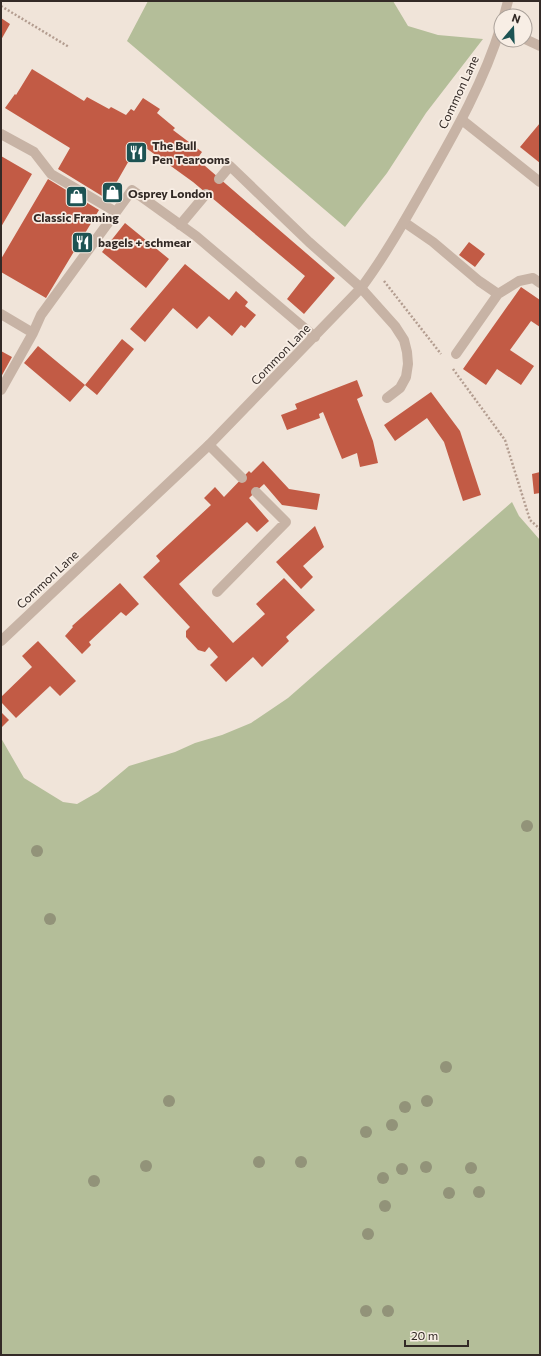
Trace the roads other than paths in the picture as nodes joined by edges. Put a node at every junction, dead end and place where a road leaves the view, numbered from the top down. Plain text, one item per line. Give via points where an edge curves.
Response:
1 (493, 46) edge
2 (462, 120) junction
3 (1, 134) edge
4 (219, 179) dead end
5 (540, 182) edge
6 (206, 194) dead end
7 (116, 212) junction
8 (404, 222) junction
9 (180, 225) junction
10 (540, 283) edge
11 (361, 288) junction
12 (498, 294) junction
13 (1, 314) edge
14 (33, 332) junction
15 (315, 337) junction
16 (456, 354) dead end
17 (1, 390) edge
18 (387, 398) dead end
19 (209, 445) junction
20 (242, 478) dead end
21 (256, 492) dead end
22 (217, 592) dead end
23 (1, 641) edge

1 - 2 street, Common Lane
2 - 5 street
2 - 8 street, Common Lane
3 - 7 street via 34,152 51,174
4 - 11 street via 230,166
6 - 9 street
7 - 9 street via 132,190
7 - 14 street via 46,309
8 - 11 street, Common Lane
8 - 12 street
9 - 15 street via 246,277
10 - 12 street via 532,278 519,281
11 - 15 street, Common Lane
11 - 18 street via 395,326 404,340 407,352 406,376 400,388
12 - 16 street
13 - 14 street
14 - 17 street
15 - 19 street, Common Lane
19 - 20 street
19 - 23 street, Common Lane
21 - 22 street via 286,522

